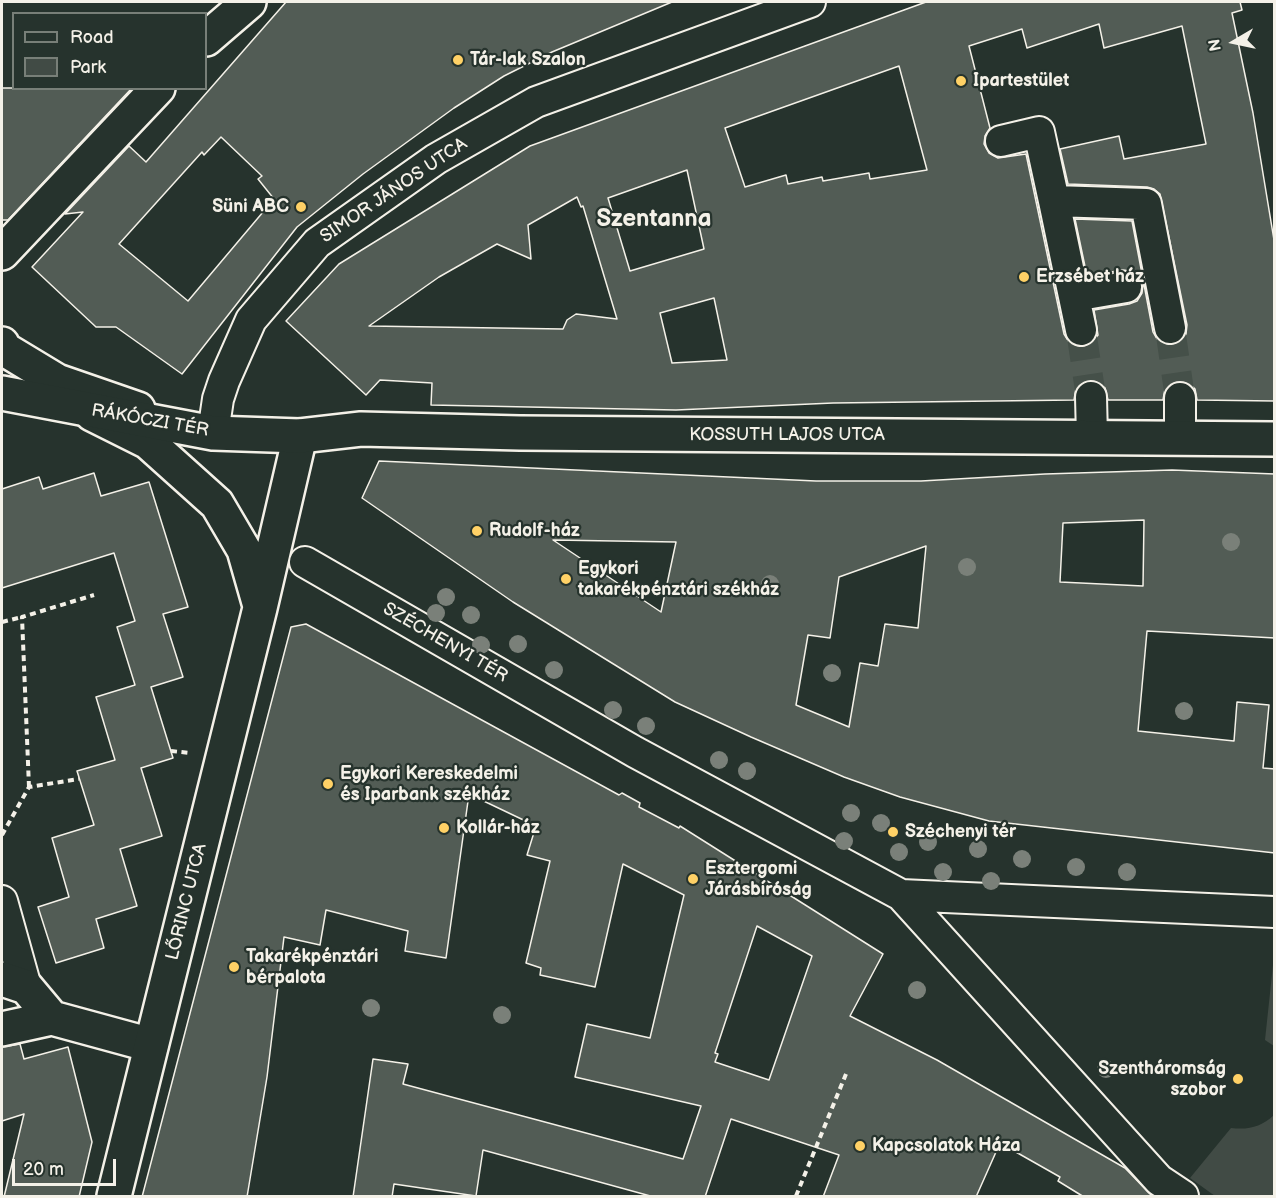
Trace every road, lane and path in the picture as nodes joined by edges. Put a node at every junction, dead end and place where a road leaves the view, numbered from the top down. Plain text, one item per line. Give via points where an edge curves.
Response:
1 (249, 2) edge
2 (810, 2) edge
3 (207, 38) edge
4 (156, 90) edge
5 (1001, 141) dead end
6 (1054, 201) junction
7 (2, 253) edge
8 (1145, 283) junction
9 (1074, 296) junction
10 (1170, 328) tunnel mouth
11 (1081, 330) tunnel mouth
12 (2, 344) edge
13 (2, 393) edge
14 (1091, 397) tunnel mouth
15 (1180, 398) tunnel mouth
16 (82, 410) junction
17 (199, 430) junction
18 (300, 436) junction
19 (1092, 437) junction
20 (1180, 438) junction
21 (1275, 439) edge
22 (305, 562) dead end
23 (94, 595) dead end
24 (260, 608) junction
25 (22, 616) junction
26 (2, 622) edge
27 (171, 751) dead end
28 (191, 753) dead end
29 (79, 779) dead end
30 (29, 787) junction
31 (2, 835) edge
32 (901, 895) junction
33 (2, 901) edge
34 (1275, 912) edge
35 (14, 983) edge
36 (52, 1018) junction
37 (2, 1029) edge
38 (151, 1045) junction
39 (846, 1074) dead end
40 (1171, 1188) edge
41 (114, 1197) edge
42 (796, 1197) edge

1 - 3 street
2 - 17 street, SIMOR JÁNOS UTCA via 536,102 436,159 317,243 251,320 218,399
4 - 7 street
5 - 6 street via 1039,132
6 - 8 street via 1146,204
6 - 9 street
8 - 9 street
8 - 10 street
9 - 11 street
12 - 17 street via 3,349 57,381
13 - 16 street, RÁKÓCZI TÉR
14 - 19 street
15 - 20 street
16 - 17 street, RÁKÓCZI TÉR
16 - 24 street, LŐRINC UTCA via 148,442 217,504 244,550
17 - 18 street, RÁKÓCZI TÉR
18 - 19 street, KOSSUTH LAJOS UTCA via 361,429
18 - 24 street, LŐRINC UTCA
19 - 20 street, KOSSUTH LAJOS UTCA
20 - 21 street, KOSSUTH LAJOS UTCA
22 - 32 street, SZÉCHENYI TÉR via 635,752
23 - 25 path
24 - 38 street, LŐRINC UTCA
25 - 26 path
25 - 30 path
27 - 28 path
29 - 30 path
30 - 31 path
32 - 34 street, SZÉCHENYI TÉR
32 - 40 street, SZÉCHENYI TÉR
33 - 35 street
35 - 36 street
36 - 37 street
36 - 38 street
38 - 41 street, LŐRINC UTCA
39 - 42 path

